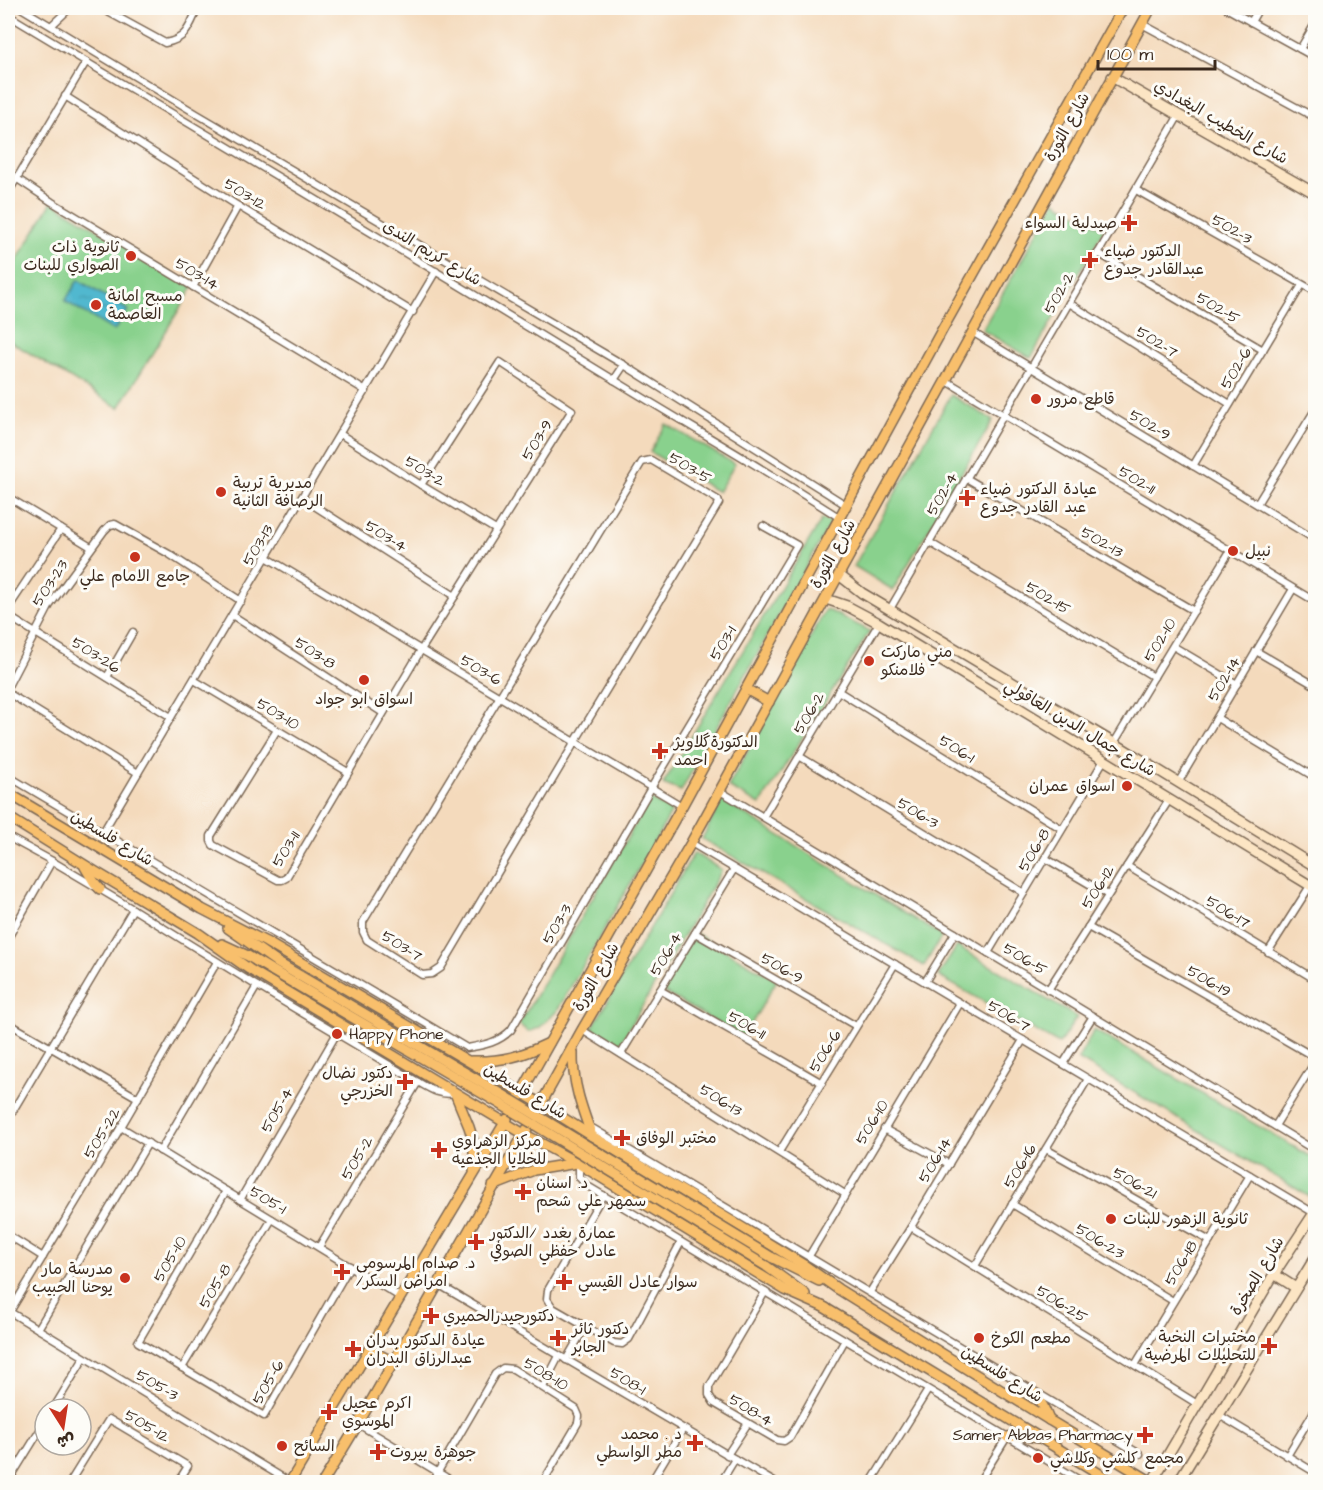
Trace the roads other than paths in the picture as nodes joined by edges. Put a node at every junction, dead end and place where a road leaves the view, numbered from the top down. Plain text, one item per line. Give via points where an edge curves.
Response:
1 (21, 8) edge
2 (70, 8) edge
3 (101, 8) edge
4 (198, 8) edge
5 (1123, 8) edge
6 (1150, 8) edge
7 (1226, 8) edge
8 (1259, 8) edge
9 (8, 15) edge
10 (1251, 22) junction
11 (1316, 22) edge
12 (1142, 24) junction
13 (52, 25) junction
14 (1300, 49) junction
15 (1316, 58) edge
16 (86, 62) junction
17 (1112, 77) junction
18 (149, 85) junction
19 (65, 96) junction
20 (144, 96) junction
21 (1179, 115) junction
22 (1316, 118) edge
23 (16, 178) junction
24 (1136, 190) junction
25 (8, 193) edge
26 (1316, 194) edge
27 (238, 206) junction
28 (1098, 253) junction
29 (436, 271) junction
30 (1302, 285) junction
31 (193, 287) junction
32 (1316, 292) edge
33 (1069, 303) junction
34 (413, 312) junction
35 (972, 332) junction
36 (1263, 350) junction
37 (624, 364) junction
38 (1031, 368) junction
39 (614, 380) junction
40 (945, 380) junction
41 (366, 391) junction
42 (1017, 392) joint
43 (1230, 404) junction
44 (1316, 408) edge
45 (1004, 415) junction
46 (340, 434) junction
47 (1193, 466) junction
48 (966, 478) junction
49 (421, 485) junction
50 (8, 497) edge
51 (302, 498) junction
52 (1257, 504) junction
53 (846, 505) junction
54 (840, 518) junction
55 (763, 526) dead end
56 (61, 529) junction
57 (496, 530) junction
58 (1316, 540) edge
59 (929, 542) junction
60 (91, 547) junction
61 (1230, 551) junction
62 (266, 558) junction
63 (839, 575) junction
64 (1293, 589) junction
65 (862, 593) junction
66 (455, 596) junction
67 (826, 599) junction
68 (241, 601) junction
69 (1316, 602) edge
70 (8, 607) edge
71 (853, 609) junction
72 (890, 609) junction
73 (1194, 611) junction
74 (232, 615) junction
75 (8, 616) edge
76 (879, 623) junction
77 (133, 632) dead end
78 (36, 633) junction
79 (1173, 646) junction
80 (421, 650) junction
81 (1256, 651) junction
82 (107, 677) junction
83 (1154, 677) junction
84 (194, 680) junction
85 (1237, 684) junction
86 (8, 686) edge
87 (1316, 686) edge
88 (746, 689) junction
89 (838, 691) junction
90 (8, 693) edge
91 (499, 697) junction
92 (769, 702) junction
93 (384, 713) junction
94 (171, 717) junction
95 (1216, 718) junction
96 (277, 730) junction
97 (574, 742) junction
98 (1114, 743) junction
99 (799, 756) junction
100 (1104, 760) junction
101 (348, 772) junction
102 (138, 773) junction
103 (8, 776) edge
104 (1316, 778) edge
105 (1178, 783) junction
106 (651, 788) junction
107 (720, 791) junction
108 (8, 793) edge
109 (1169, 800) junction
110 (682, 806) junction
111 (8, 817) edge
112 (764, 818) junction
113 (1062, 829) junction
114 (103, 832) junction
115 (8, 837) edge
116 (691, 843) junction
117 (1045, 858) junction
118 (52, 861) junction
119 (84, 865) junction
120 (1127, 866) junction
121 (1316, 867) edge
122 (734, 869) junction
123 (1313, 888) edge
124 (100, 890) junction
125 (1024, 893) junction
126 (1108, 895) junction
127 (133, 909) junction
128 (202, 909) junction
129 (1088, 927) junction
130 (198, 933) junction
131 (695, 933) junction
132 (955, 933) junction
133 (8, 938) edge
134 (1268, 952) junction
135 (988, 953) junction
136 (217, 962) junction
137 (895, 964) junction
138 (275, 967) junction
139 (1316, 980) edge
140 (925, 982) junction
141 (257, 986) junction
142 (660, 990) junction
143 (1048, 990) junction
144 (960, 1003) junction
145 (1093, 1017) junction
146 (8, 1023) edge
147 (856, 1026) junction
148 (582, 1030) junction
149 (337, 1033) junction
150 (1023, 1040) junction
151 (549, 1042) junction
152 (50, 1048) junction
153 (573, 1048) junction
154 (621, 1054) junction
155 (1316, 1059) edge
156 (468, 1061) junction
157 (1063, 1064) junction
158 (1088, 1079) junction
159 (418, 1082) junction
160 (822, 1083) junction
161 (455, 1093) junction
162 (520, 1096) junction
163 (138, 1098) junction
164 (539, 1107) junction
165 (8, 1119) edge
166 (506, 1120) junction
167 (588, 1126) junction
168 (1275, 1126) junction
169 (122, 1127) junction
170 (884, 1129) junction
171 (525, 1131) junction
172 (592, 1136) junction
173 (148, 1143) junction
174 (1046, 1149) junction
175 (160, 1151) junction
176 (1316, 1151) edge
177 (779, 1152) junction
178 (578, 1164) junction
179 (949, 1164) junction
180 (474, 1174) junction
181 (1250, 1175) junction
182 (493, 1186) junction
183 (226, 1191) junction
184 (845, 1194) junction
185 (603, 1195) junction
186 (240, 1200) junction
187 (1012, 1204) junction
188 (1315, 1211) edge
189 (272, 1219) junction
190 (911, 1227) junction
191 (8, 1235) edge
192 (1210, 1241) junction
193 (681, 1242) junction
194 (319, 1247) junction
195 (809, 1256) junction
196 (1316, 1256) edge
197 (43, 1257) junction
198 (350, 1266) junction
199 (975, 1266) junction
200 (1274, 1274) junction
201 (438, 1284) junction
202 (1296, 1288) junction
203 (837, 1289) junction
204 (765, 1292) junction
205 (870, 1292) junction
206 (400, 1297) junction
207 (1173, 1301) junction
208 (826, 1308) junction
209 (9, 1314) edge
210 (585, 1327) junction
211 (38, 1329) junction
212 (845, 1340) junction
213 (138, 1342) joint
214 (369, 1349) junction
215 (560, 1356) junction
216 (84, 1358) junction
217 (566, 1360) junction
218 (393, 1362) junction
219 (1135, 1365) junction
220 (182, 1368) junction
221 (543, 1387) junction
222 (928, 1390) junction
223 (1033, 1392) junction
224 (60, 1397) edge
225 (1199, 1404) junction
226 (1316, 1408) edge
227 (1219, 1415) junction
228 (1049, 1420) junction
229 (748, 1423) junction
230 (358, 1424) junction
231 (683, 1429) junction
232 (1007, 1437) junction
233 (1042, 1438) junction
234 (33, 1441) edge
235 (1140, 1454) dead end
236 (727, 1455) junction
237 (1287, 1456) junction
238 (735, 1459) junction
239 (438, 1473) junction
240 (1316, 1473) edge
241 (8, 1482) edge
242 (70, 1482) edge
243 (178, 1482) edge
244 (290, 1482) edge
245 (322, 1482) edge
246 (432, 1482) edge
247 (454, 1482) edge
248 (543, 1482) edge
249 (651, 1482) edge
250 (721, 1482) edge
251 (774, 1482) edge
252 (871, 1482) edge
253 (979, 1482) edge
254 (1083, 1482) edge
255 (1113, 1482) edge
256 (1152, 1482) edge
257 (1178, 1482) edge

1 - 13 street, شارع كريم الندى
2 - 13 street
3 - 4 street via 165,43 186,33
5 - 53 main road, شارع الثورة
6 - 12 main road, شارع الثورة
7 - 10 street
8 - 10 street
9 - 16 street, شارع كريم الندى
10 - 14 street
11 - 14 street
12 - 17 main road, شارع الثورة
12 - 22 street
13 - 18 street, شارع كريم الندى
14 - 15 street
16 - 19 street
16 - 20 street, شارع كريم الندى
17 - 21 street, شارع الخطيب البغدادي
17 - 35 main road, شارع الثورة
18 - 20 street
18 - 37 street, شارع كريم الندى
19 - 23 street
19 - 27 street, 503-12
20 - 29 street, شارع كريم الندى
21 - 24 street, 502-2
21 - 26 street, شارع الخطيب البغدادي
23 - 25 street
23 - 31 street, 503-14
24 - 28 street, 502-2
24 - 30 street, 502-3
27 - 31 street
27 - 34 street, 503-12
28 - 33 street, 502-2
28 - 36 street, 502-5
29 - 34 street, 503-13
29 - 39 street, شارع كريم الندى
30 - 32 street, 502-3
30 - 36 street, 502-6
31 - 41 street, 503-14
33 - 38 street, 502-2
33 - 43 street, 502-7
34 - 41 street, 503-13
35 - 38 street, 502-9
35 - 40 main road, شارع الثورة
36 - 43 street, 502-6
37 - 39 street
37 - 53 street, شارع كريم الندى
38 - 42 street, 502-2
38 - 47 street, 502-9
39 - 54 street, شارع كريم الندى
40 - 45 street, 502-11
40 - 63 main road, شارع الثورة
41 - 46 street, 503-13
42 - 45 street, 502-4
43 - 47 street, 502-6
44 - 52 street
45 - 48 street, 502-4
45 - 61 street, 502-11
46 - 49 street, 503-2
46 - 51 street, 503-13
47 - 52 street, 502-9
48 - 59 street, 502-4
48 - 73 street, 502-13
49 - 57 street, 503-2
49 - 57 street, 503-9 via 500,362 572,410
50 - 56 street
51 - 62 street, 503-13
51 - 66 street, 503-4
52 - 58 street, 502-9
53 - 54 main road, شارع الثورة
54 - 88 main road, شارع الثورة
55 - 106 street, 503-1 via 797,545
56 - 60 street
56 - 70 street
57 - 66 street, 503-9
59 - 72 street, 502-4
59 - 83 street, 502-15
60 - 68 street, 503-23 via 115,524
60 - 78 street, 503-23 via 59,591
61 - 64 street, 502-11
61 - 73 street, 502-10
62 - 68 street, 503-13
62 - 80 street, 503-6
63 - 65 street, شارع جمال الدين العاقولي
63 - 67 main road, شارع الثورة
64 - 69 street, 502-11
64 - 81 street, 502-14
65 - 71 street
65 - 72 street, شارع جمال الدين العاقولي
66 - 80 street, 503-9
67 - 71 street, شارع جمال الدين العاقولي
67 - 92 main road, شارع الثورة
68 - 74 street, 503-13
71 - 76 street, شارع جمال الدين العاقولي
72 - 98 street, شارع جمال الدين العاقولي
73 - 79 street, 502-10
74 - 84 street, 503-13
74 - 93 street, 503-8
75 - 78 street, 503-26
76 - 89 street, 506-2
76 - 100 street, شارع جمال الدين العاقولي
77 - 82 street
78 - 82 street, 503-26
78 - 86 street, 503-23
79 - 83 street, 502-10
79 - 85 street
80 - 91 street, 503-6
80 - 93 street, 503-11
81 - 85 street, 502-14
81 - 87 street
82 - 94 street, 503-26
83 - 98 street, 502-10
84 - 94 street, 503-13
84 - 96 street, 503-10
85 - 95 street, 502-14
88 - 92 main road
88 - 110 main road, شارع الثورة
89 - 99 street, 506-2
89 - 113 street, 506-1
90 - 102 street
91 - 97 street, 503-6
91 - 97 street, 503-7 via 363,922 367,940 422,975 441,968
91 - 97 street, 503-5 via 642,462 651,460 718,500
92 - 107 main road, شارع الثورة
93 - 101 street, 503-11
94 - 102 street, 503-13
95 - 104 street
95 - 105 street, 502-14
96 - 101 street, 503-10
96 - 101 street, 503-11 via 211,837 213,845 278,880 286,878
97 - 106 street, 503-6
98 - 105 street, شارع جمال الدين العاقولي
99 - 112 street, 506-2
99 - 125 street, 506-3
100 - 109 street, شارع جمال الدين العاقولي
100 - 113 street, 506-8
102 - 114 street, 503-13
103 - 114 street
105 - 121 street, شارع جمال الدين العاقولي
106 - 110 street, 503-6
106 - 114 street, 503-3 via 511,1030 502,1039 466,1048
107 - 112 street, 506-5
107 - 116 main road, شارع الثورة
108 - 128 main road, شارع فلسطين
109 - 120 street, 506-12
109 - 123 street, شارع جمال الدين العاقولي
110 - 151 main road, شارع الثورة
111 - 119 main road, شارع فلسطين
112 - 132 street, 506-5
113 - 117 street, 506-8
115 - 118 street
116 - 122 street, 506-7
116 - 148 main road, شارع الثورة
117 - 125 street, 506-8
117 - 126 street
118 - 124 street
118 - 133 street
119 - 124 main road
119 - 130 main road, شارع فلسطين
120 - 126 street, 506-12
120 - 134 street, 506-17
122 - 131 street, 506-4
122 - 137 street, 506-7
123 - 134 street
124 - 127 street
125 - 135 street, 506-8
126 - 129 street, 506-12
127 - 136 street
127 - 152 street
128 - 138 main road, شارع فلسطين
128 - 156 main road, شارع فلسطين via 266,942
129 - 143 street, 506-12
129 - 155 street, 506-19
130 - 138 main road, شارع فلسطين
130 - 161 main road, شارع فلسطين via 249,969
131 - 142 street, 506-4
131 - 147 street, 506-9
132 - 135 street, 506-5
132 - 140 street
134 - 139 street, 506-17
135 - 143 street, 506-5
136 - 141 street
136 - 163 street, 505-22
137 - 140 street, 506-7
137 - 147 street, 506-6
138 - 203 main road, شارع فلسطين, bridge via 503,1095 771,1257
138 - 208 main road, شارع فلسطين, bridge via 766,1266
140 - 144 street, 506-7
141 - 149 street
141 - 175 street
142 - 154 street, 506-4
142 - 160 street, 506-11
143 - 145 street, 506-5
144 - 150 street, 506-7
144 - 170 street, 506-10
145 - 157 street
145 - 168 street, 506-5
146 - 152 street
147 - 160 street, 506-6
148 - 153 main road, شارع الثورة
148 - 154 street, 506-13
149 - 159 street
149 - 186 street, 505-4
150 - 157 street, 506-7
150 - 179 street, 506-14
151 - 156 main road via 511,1059
151 - 162 main road, شارع الثورة
152 - 163 street
152 - 165 street
153 - 164 main road, شارع الثورة
153 - 167 main road via 577,1093
154 - 177 street, 506-13
155 - 168 street
156 - 162 main road, شارع فلسطين
157 - 158 street, 506-7
158 - 174 street, 506-16
158 - 181 street, 506-7
159 - 161 street via 438,1093
159 - 194 street, 505-2
160 - 177 street, 506-6
161 - 166 main road, شارع فلسطين
161 - 180 main road via 474,1143
162 - 164 main road, شارع فلسطين
163 - 169 street, 505-22
164 - 172 main road, شارع فلسطين
166 - 171 main road, شارع فلسطين
166 - 180 main road
167 - 172 main road
167 - 195 street
168 - 176 street, 506-5
169 - 173 street, 505-1
169 - 197 street, 505-22
170 - 179 street
170 - 184 street, 506-10
171 - 178 main road, شارع فلسطين
171 - 182 main road
172 - 203 main road, شارع فلسطين
173 - 175 street, 505-1
173 - 211 street
174 - 187 street, 506-16
174 - 192 street, 506-21
175 - 183 street, 505-1
177 - 184 street, 506-13
178 - 182 main road via 534,1170
178 - 185 street via 583,1183
178 - 208 main road, شارع فلسطين via 785,1290
179 - 190 street, 506-14
180 - 206 main road
181 - 188 street, 506-7
181 - 192 street, 506-18
182 - 201 main road
183 - 186 street, 505-1
183 - 213 street, 505-10
184 - 195 street, 506-10
185 - 193 street
185 - 210 street via 548,1290 547,1299 553,1308
186 - 189 street, 505-1
187 - 199 street, 506-16
187 - 207 street, 506-23
188 - 200 street, شارع الصخرة
189 - 194 street, 505-1
189 - 220 street, 505-8
190 - 199 street, 506-25
190 - 205 street, 506-14
191 - 197 street
192 - 207 street, 506-18
193 - 204 street
193 - 210 street via 629,1339 614,1344
194 - 198 street, 505-1
195 - 205 street
196 - 202 street
197 - 209 street, 505-22
198 - 206 street, 505-1
198 - 220 street, 505-6 via 264,1416
199 - 219 street, 506-25
200 - 202 street
200 - 225 street, شارع الصخرة
201 - 215 street, 508-1
201 - 218 main road
202 - 227 street
203 - 228 main road, شارع فلسطين
204 - 212 street
204 - 229 street, 508-4 via 709,1387 714,1403
205 - 223 street
206 - 214 main road
207 - 219 street, 506-18
208 - 233 main road, شارع فلسطين
209 - 211 street, 505-3
210 - 217 street
211 - 216 street, 505-3
212 - 222 street
212 - 229 street, 508-4 via 790,1437 777,1440
213 - 220 street, 505-6
214 - 218 main road
214 - 244 main road
215 - 217 street, 508-1
215 - 221 street
216 - 224 street
216 - 244 street, 505-3
217 - 231 street, 508-1
218 - 230 main road
219 - 225 street, 506-25
221 - 239 street, 508-10 via 513,1369 503,1368 495,1374
221 - 248 street, 508-10 via 576,1409 579,1416
222 - 232 street
222 - 252 street
223 - 228 main road
223 - 235 street
225 - 256 street, شارع الصخرة
226 - 237 street
227 - 237 street
227 - 257 street
228 - 256 main road, شارع فلسطين
229 - 236 street
230 - 239 street
230 - 245 main road
231 - 236 street, 508-1
231 - 249 street
232 - 233 main road
232 - 253 street
232 - 254 street
233 - 255 main road, شارع فلسطين
234 - 241 street
236 - 238 street, 508-1
237 - 240 street
238 - 250 street
238 - 251 street, 508-1
239 - 246 street, 508-10
239 - 247 street
242 - 243 street, 505-12 via 109,1419 188,1466

